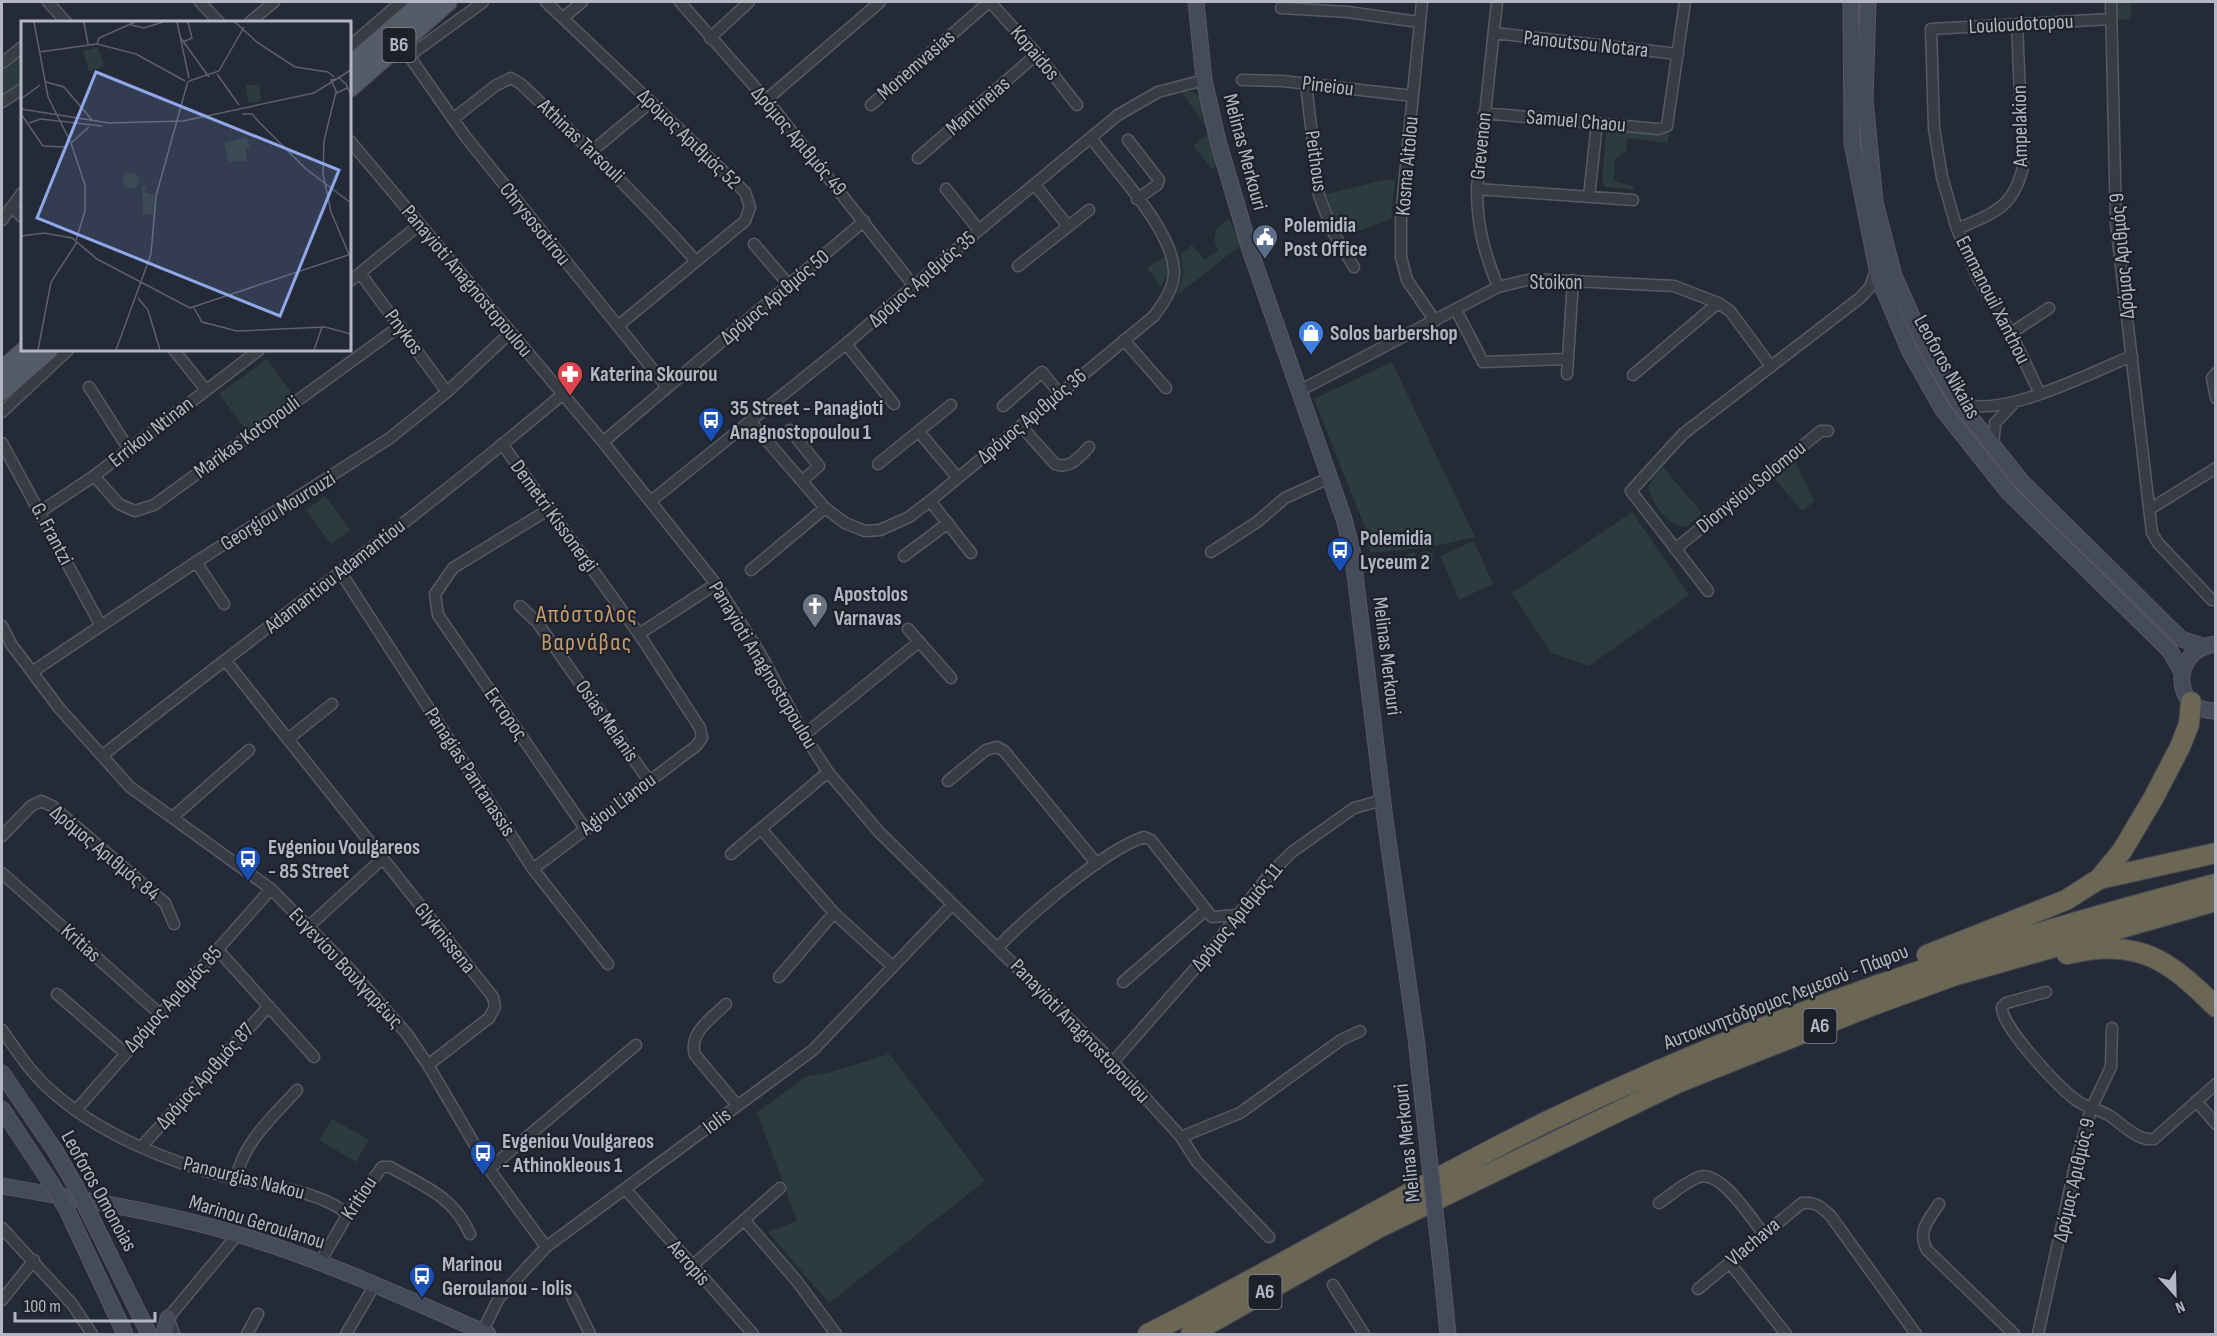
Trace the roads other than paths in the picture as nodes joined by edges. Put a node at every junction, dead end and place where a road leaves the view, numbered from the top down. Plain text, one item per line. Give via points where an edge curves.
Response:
1 (48, 2) edge
2 (200, 2) edge
3 (274, 2) edge
4 (401, 2) edge
5 (423, 2) edge
6 (448, 2) edge
7 (483, 2) edge
8 (546, 2) edge
9 (582, 2) edge
10 (680, 2) edge
11 (749, 2) edge
12 (880, 2) edge
13 (990, 2) edge
14 (1196, 2) edge
15 (1422, 2) edge
16 (1497, 2) edge
17 (1685, 2) edge
18 (1851, 2) edge
19 (1868, 2) edge
20 (2111, 2) edge
21 (1348, 7) edge
22 (1281, 8) dead end
23 (563, 18) junction
24 (216, 19) edge
25 (2111, 19) junction
26 (61, 21) edge
27 (251, 21) edge
28 (1419, 22) junction
29 (2017, 24) junction
30 (1931, 29) joint
31 (1494, 33) junction
32 (710, 38) junction
33 (351, 45) edge
34 (21, 48) edge
35 (1037, 54) junction
36 (1678, 54) junction
37 (2, 63) edge
38 (351, 64) edge
39 (1204, 80) junction
40 (1242, 80) dead end
41 (1306, 84) junction
42 (351, 87) edge
43 (21, 90) edge
44 (1413, 96) junction
45 (766, 100) junction
46 (2, 102) edge
47 (651, 102) junction
48 (871, 105) dead end
49 (1077, 105) dead end
50 (1484, 113) junction
51 (453, 119) junction
52 (1597, 123) junction
53 (1091, 138) junction
54 (1128, 140) dead end
55 (351, 142) edge
56 (592, 151) junction
57 (918, 158) dead end
58 (1035, 185) junction
59 (946, 189) dead end
60 (1477, 189) junction
61 (21, 194) edge
62 (1588, 197) junction
63 (1137, 199) junction
64 (1633, 200) dead end
65 (12, 207) junction
66 (1089, 210) dead end
67 (21, 216) edge
68 (2, 220) edge
69 (864, 221) junction
70 (419, 225) junction
71 (1068, 226) junction
72 (1957, 229) junction
73 (979, 230) junction
74 (754, 244) dead end
75 (695, 260) junction
76 (1877, 266) junction
77 (1018, 267) dead end
78 (1354, 267) dead end
79 (360, 273) junction
80 (351, 280) edge
81 (1573, 280) junction
82 (789, 285) junction
83 (913, 285) junction
84 (1498, 286) junction
85 (1860, 298) junction
86 (1887, 299) junction
87 (1718, 303) junction
88 (2049, 308) dead end
89 (1456, 310) junction
90 (1435, 321) junction
91 (619, 325) junction
92 (400, 326) junction
93 (510, 333) junction
94 (2011, 333) junction
95 (1125, 340) junction
96 (846, 344) junction
97 (24, 351) edge
98 (48, 351) edge
99 (67, 351) edge
100 (175, 351) edge
101 (259, 351) edge
102 (2132, 356) junction
103 (1568, 360) junction
104 (1770, 365) junction
105 (2, 370) edge
106 (2216, 373) edge
107 (1567, 374) dead end
108 (1633, 375) dead end
109 (89, 387) dead end
110 (667, 387) junction
111 (1166, 388) dead end
112 (206, 390) junction
113 (2, 391) edge
114 (1299, 391) junction
115 (447, 392) junction
116 (2039, 392) junction
117 (1059, 393) junction
118 (563, 394) junction
119 (2216, 398) edge
120 (1956, 399) junction
121 (894, 404) dead end
122 (2013, 404) junction
123 (951, 405) dead end
124 (1003, 406) dead end
125 (2, 412) edge
126 (750, 421) junction
127 (1021, 426) junction
128 (790, 430) dead end
129 (1828, 430) dead end
130 (919, 432) junction
131 (603, 442) junction
132 (2, 443) edge
133 (502, 444) junction
134 (1089, 447) dead end
135 (1993, 447) junction
136 (128, 448) junction
137 (878, 464) dead end
138 (2216, 468) edge
139 (94, 476) junction
140 (957, 477) junction
141 (1329, 478) junction
142 (802, 481) junction
143 (651, 501) junction
144 (930, 501) junction
145 (825, 508) junction
146 (2150, 509) junction
147 (548, 510) junction
148 (40, 512) junction
149 (948, 523) junction
150 (1675, 549) junction
151 (1211, 552) dead end
152 (970, 553) dead end
153 (904, 556) dead end
154 (196, 562) junction
155 (751, 570) dead end
156 (341, 573) junction
157 (716, 584) junction
158 (1708, 591) dead end
159 (2212, 600) dead end
160 (224, 604) dead end
161 (520, 606) dead end
162 (2, 626) edge
163 (101, 626) junction
164 (908, 629) dead end
165 (639, 634) junction
166 (919, 642) junction
167 (2209, 645) edge
168 (225, 660) junction
169 (32, 672) junction
170 (2182, 672) junction
171 (951, 678) dead end
172 (2191, 702) junction
173 (332, 704) dead end
174 (2216, 711) edge
175 (804, 735) junction
176 (702, 738) joint
177 (288, 739) junction
178 (249, 750) dead end
179 (103, 755) junction
180 (828, 772) junction
181 (649, 781) junction
182 (948, 781) dead end
183 (1383, 800) junction
184 (173, 817) junction
185 (761, 829) junction
186 (586, 830) junction
187 (2, 836) edge
188 (2216, 853) edge
189 (731, 854) dead end
190 (382, 858) junction
191 (1097, 864) junction
192 (533, 869) junction
193 (2, 873) edge
194 (2099, 879) junction
195 (2216, 884) edge
196 (271, 890) junction
197 (2216, 901) edge
198 (952, 905) junction
199 (1206, 910) junction
200 (834, 913) junction
201 (1238, 915) junction
202 (174, 924) dead end
203 (308, 927) junction
204 (999, 947) junction
205 (218, 950) junction
206 (608, 964) dead end
207 (893, 966) junction
208 (778, 977) dead end
209 (1123, 982) dead end
210 (2046, 992) dead end
211 (57, 994) dead end
212 (726, 1004) dead end
213 (269, 1006) junction
214 (2216, 1007) edge
215 (160, 1014) junction
216 (1776, 1021) junction
217 (2112, 1028) dead end
218 (2, 1030) edge
219 (1360, 1031) dead end
220 (1792, 1037) junction
221 (636, 1045) dead end
222 (125, 1053) junction
223 (314, 1057) dead end
224 (1113, 1062) junction
225 (428, 1065) junction
226 (2, 1073) edge
227 (2216, 1084) edge
228 (297, 1090) dead end
229 (2196, 1101) junction
230 (737, 1105) junction
231 (2, 1109) edge
232 (2091, 1109) junction
233 (76, 1110) junction
234 (2216, 1124) edge
235 (1181, 1137) junction
236 (142, 1146) junction
237 (489, 1169) junction
238 (236, 1179) junction
239 (2, 1186) edge
240 (780, 1188) dead end
241 (626, 1190) junction
242 (1659, 1203) dead end
243 (1939, 1204) dead end
244 (348, 1214) junction
245 (745, 1221) junction
246 (2, 1228) edge
247 (1763, 1233) junction
248 (237, 1234) junction
249 (470, 1234) dead end
250 (1269, 1237) dead end
251 (1332, 1244) junction
252 (546, 1247) junction
253 (34, 1260) junction
254 (320, 1262) junction
255 (1729, 1262) junction
256 (692, 1266) junction
257 (1333, 1285) dead end
258 (374, 1286) junction
259 (1698, 1288) dead end
260 (572, 1297) dead end
261 (2, 1300) edge
262 (1214, 1301) junction
263 (258, 1314) dead end
264 (168, 1318) junction
265 (485, 1333) edge
266 (1912, 1333) edge
267 (1192, 1334) edge
268 (92, 1335) edge
269 (125, 1335) edge
270 (149, 1335) edge
271 (165, 1335) edge
272 (174, 1335) edge
273 (247, 1335) edge
274 (346, 1335) edge
275 (590, 1335) edge
276 (753, 1335) edge
277 (836, 1335) edge
278 (1148, 1335) edge
279 (1163, 1335) edge
280 (1364, 1335) edge
281 (1448, 1335) edge
282 (1786, 1335) edge
283 (2014, 1335) edge
284 (2038, 1335) edge

1 - 26 street
2 - 24 street
3 - 27 street
4 - 33 street
5 - 38 main road, B6
6 - 42 main road, B6
7 - 51 street, Chrysosotirou via 409,56
8 - 23 street, Δρόμος Αριθμός 52
9 - 23 street
10 - 32 street, Δρόμος Αριθμός 49
11 - 32 street
12 - 45 street
13 - 35 street, Kopaidos
13 - 48 street, Monemvasias
14 - 39 main road, Melinas Merkouri
15 - 28 street, Kosma Aitolou
16 - 31 street, Grevenon
17 - 36 street
18 - 76 main road, Leoforos Nikaias via 1851,143
19 - 120 main road, Leoforos Nikaias via 1865,100 1875,202 1894,276 1926,348
20 - 25 street, Δρόμος Αριθμός 9
21 - 22 street
21 - 28 street
23 - 47 street, Δρόμος Αριθμός 52
25 - 29 street, Louloudotopou
25 - 102 street, Δρόμος Αριθμός 9 via 2116,223
28 - 44 street, Kosma Aitolou
29 - 30 street, Louloudotopou
29 - 72 street, Ampelakion via 2023,167 2018,189 2001,209
30 - 72 street, Emmanouil Xanthou via 1934,128 1942,177
31 - 36 street, Panoutsou Notara
31 - 50 street, Grevenon
32 - 45 street, Δρόμος Αριθμός 49
34 - 37 street
35 - 49 street, Kopaidos
35 - 57 street, Mantineias
36 - 52 street, Samuel Chaou via 1667,126 1658,129
39 - 53 street, Δρόμος Αριθμός 35 via 1158,92 1118,115
39 - 114 main road, Melinas Merkouri via 1250,250
40 - 41 street, Pineiou
41 - 44 street, Pineiou
41 - 78 street, Peithous via 1319,195 1333,232
43 - 46 street
44 - 90 street, Kosma Aitolou via 1401,257 1407,280
45 - 69 street, Δρόμος Αριθμός 49
47 - 56 street
47 - 75 street, Δρόμος Αριθμός 52 via 745,192 750,207 745,221
50 - 52 street, Samuel Chaou
50 - 60 street, Grevenon
51 - 56 street, Athinas Tarsouli via 511,78
51 - 91 street, Chrysosotirou via 524,212
52 - 62 street
53 - 58 street, Δρόμος Αριθμός 35
53 - 63 street, Δρόμος Αριθμός 36
54 - 63 street via 1159,180
55 - 70 street, Panayioti Anagnostopoulou
56 - 75 street, Athinas Tarsouli
58 - 71 street
58 - 73 street, Δρόμος Αριθμός 35
59 - 73 street
60 - 62 street
60 - 84 street, Grevenon via 1482,246
61 - 65 street
62 - 64 street
63 - 95 street, Δρόμος Αριθμός 36 via 1170,246 1174,272 1161,306
65 - 67 street
65 - 68 street
66 - 71 street
69 - 82 street, Δρόμος Αριθμός 50
69 - 83 street, Δρόμος Αριθμός 49
70 - 79 street
70 - 93 street, Panayioti Anagnostopoulou
71 - 77 street
72 - 94 street, Emmanouil Xanthou via 1978,278
73 - 83 street, Δρόμος Αριθμός 35
74 - 82 street
75 - 91 street, Δρόμος Αριθμός 52
76 - 85 street via 1870,287
76 - 86 main road, Leoforos Nikaias
79 - 80 street
79 - 92 street, Pnykos
81 - 84 street, Stoikon via 1532,279
81 - 87 street, Stoikon via 1674,286
81 - 103 street
82 - 110 street, Δρόμος Αριθμός 50
83 - 96 street, Δρόμος Αριθμός 35
84 - 89 street, Stoikon
85 - 86 street via 1872,295
85 - 104 street
86 - 170 main road, Leoforos Nikaias via 1910,352 1966,443 2008,492 2170,651
87 - 104 street, Stoikon via 1730,311
87 - 108 street
88 - 94 street
89 - 90 street, Stoikon
89 - 103 street via 1483,362
90 - 114 street, Stoikon
91 - 110 street, Chrysosotirou
92 - 115 street, Pnykos
92 - 139 street, Marikas Kotopouli via 154,506 135,511 119,504
93 - 115 street, Georgiou Mourouzi
93 - 118 street, Panayioti Anagnostopoulou
94 - 116 street, Emmanouil Xanthou
95 - 111 street
95 - 117 street, Δρόμος Αριθμός 36
96 - 121 street
96 - 126 street, Δρόμος Αριθμός 35
97 - 105 main road
98 - 113 main road
99 - 125 street
100 - 112 street
101 - 112 street, Errikou Ntinan
102 - 116 street
102 - 146 street, Δρόμος Αριθμός 9
103 - 107 street
104 - 150 street via 1683,434 1631,491
106 - 119 street via 2212,378
109 - 136 street
110 - 131 street, Δρόμος Αριθμός 50
112 - 136 street, Errikou Ntinan
114 - 141 main road, Melinas Merkouri
115 - 154 street, Georgiou Mourouzi via 356,462
116 - 122 street
117 - 124 street via 1042,372
117 - 127 street, Δρόμος Αριθμός 36
118 - 131 street, Panayioti Anagnostopoulou
118 - 133 street, Adamantiou Adamantiou
120 - 122 street via 1977,408
120 - 135 main road, Leoforos Nikaias
122 - 135 street via 1995,423
123 - 130 street
126 - 142 street, Δρόμος Αριθμός 36
126 - 143 street, Δρόμος Αριθμός 35
127 - 134 street via 1062,467
127 - 140 street, Δρόμος Αριθμός 36
128 - 142 street via 819,466
129 - 150 street, Dionysiou Solomou via 1821,430
130 - 137 street
130 - 140 street
131 - 143 street, Panayioti Anagnostopoulou
132 - 148 street, G. Frantzi
133 - 147 street, Demetri Kissonergi
133 - 156 street, Adamantiou Adamantiou
135 - 167 main road, Leoforos Nikaias via 2022,482 2181,639
136 - 139 street, Errikou Ntinan
138 - 146 street
139 - 148 street, Errikou Ntinan
140 - 144 street, Δρόμος Αριθμός 36
141 - 151 street via 1285,498
141 - 183 main road, Melinas Merkouri via 1352,550
142 - 145 street, Δρόμος Αριθμός 36
143 - 157 street, Panayioti Anagnostopoulou
144 - 145 street, Δρόμος Αριθμός 36 via 897,524 880,530 865,531 845,523
144 - 149 street
145 - 155 street
146 - 159 street, Δρόμος Αριθμός 9 via 2152,533 2158,543
147 - 165 street, Demetri Kissonergi
147 - 186 street, Εκτορος via 453,568 435,594 438,615
148 - 163 street, G. Frantzi
149 - 152 street
149 - 153 street
150 - 158 street
154 - 160 street
154 - 163 street, Georgiou Mourouzi
156 - 168 street, Adamantiou Adamantiou
156 - 192 street, Panagias Pantanassis
157 - 165 street
157 - 175 street, Panayioti Anagnostopoulou via 760,653
161 - 181 street, Osias Melanis via 537,622
162 - 169 street, Ευγενίου Βουλγαρέως
163 - 169 street, Georgiou Mourouzi
164 - 166 street
165 - 176 street, Demetri Kissonergi via 700,728
166 - 171 street
166 - 175 street
167 - 170 main road via 2193,652
168 - 177 street, Glyknissena
168 - 179 street, Adamantiou Adamantiou
169 - 179 street, Ευγενίου Βουλγαρέως
170 - 172 main road, Leoforos Nikaias via 2181,683
172 - 174 main road
172 - 194 highway via 2180,747 2122,852
173 - 177 street
175 - 180 street, Panayioti Anagnostopoulou
176 - 181 street, Agiou Lianou
177 - 190 street, Glyknissena
178 - 184 street
179 - 184 street, Ευγενίου Βουλγαρέως via 130,787
180 - 185 street
180 - 198 street, Panayioti Anagnostopoulou via 879,832
181 - 186 street, Agiou Lianou
182 - 191 street via 986,750 997,747
183 - 201 street, Δρόμος Αριθμός 11 via 1354,808 1292,852 1269,874
183 - 281 main road, Melinas Merkouri, bridge via 1416,1038
184 - 196 street, Ευγενίου Βουλγαρέως
185 - 189 street
185 - 200 street
186 - 192 street, Agiou Lianou
187 - 202 street, Δρόμος Αριθμός 84 via 31,806 41,801 52,806 165,903
188 - 194 highway
190 - 203 street
190 - 225 street, Glyknissena via 493,997 495,1007 489,1018
191 - 199 street via 1144,837 1151,840
191 - 204 street via 1018,926
192 - 206 street, Panagias Pantanassis
193 - 215 street, Kritias
194 - 216 highway via 2066,900 1858,982
195 - 216 highway, Αυτοκινητόδρομος Λεμεσού - Πάφου / A6 via 1959,958
196 - 203 street, Ευγενίου Βουλγαρέως
196 - 205 street, Δρόμος Αριθμός 85
197 - 220 highway, Αυτοκινητόδρομος Λεμεσού - Πάφου / A6 via 1953,976
198 - 204 street, Panayioti Anagnostopoulou
198 - 207 street, Iolis
199 - 201 street via 1217,918
199 - 209 street
200 - 207 street
200 - 208 street
201 - 224 street, Δρόμος Αριθμός 11
203 - 225 street, Ευγενίου Βουλγαρέως via 407,1034
204 - 224 street, Panayioti Anagnostopoulou
205 - 213 street
205 - 215 street, Δρόμος Αριθμός 85
207 - 230 street, Iolis via 813,1050
210 - 232 street via 2006,1003 2002,1013 2042,1068
211 - 222 street
212 - 230 street via 695,1035 692,1045 695,1055
213 - 223 street
213 - 236 street, Δρόμος Αριθμός 87
214 - 220 highway via 2154,956 2113,947 2058,956
215 - 222 street, Δρόμος Αριθμός 85
216 - 251 highway, Αυτοκινητόδρομος Λεμεσού - Πάφου / A6 via 1550,1121
217 - 232 street, Δρόμος Αριθμός 9 via 2111,1067
218 - 233 street, Panourgias Nakou via 30,1069
219 - 235 street via 1341,1040 1240,1113
220 - 251 highway, Αυτοκινητόδρομος Λεμεσού - Πάφου / A6 via 1677,1083
221 - 237 street
222 - 233 street, Δρόμος Αριθμός 85
224 - 235 street, Panayioti Anagnostopoulou
225 - 237 street, Ευγενίου Βουλγαρέως
226 - 270 main road, Leoforos Omonoias, bridge via 75,1185
227 - 229 street
228 - 238 street via 247,1147
229 - 232 street via 2154,1139 2148,1140 2106,1113
229 - 234 street
230 - 241 street, Iolis
231 - 269 main road, Leoforos Omonoias, bridge via 67,1210
232 - 284 street, Δρόμος Αριθμός 9
233 - 236 street, Panourgias Nakou
235 - 250 street, Panayioti Anagnostopoulou via 1197,1162
236 - 238 street, Panourgias Nakou via 196,1169
237 - 252 street, Ευγενίου Βουλγαρέως
238 - 244 street, Panourgias Nakou via 319,1197
239 - 248 main road, Marinou Geroulanou via 168,1216
240 - 245 street
241 - 252 street, Iolis
241 - 256 street, Aeropis
242 - 247 street via 1698,1177 1710,1175 1720,1181
243 - 283 street via 1922,1230 1927,1250
244 - 249 street, Kritiou via 382,1167 390,1167 446,1198 461,1215
244 - 254 street, Kritiou
245 - 256 street
245 - 277 street via 796,1280
246 - 253 street
247 - 255 street, Vlachava
247 - 266 street, Vlachava via 1802,1203 1818,1204 1830,1215
248 - 254 main road, Marinou Geroulanou
248 - 264 street
251 - 262 highway, A6
251 - 267 highway, A6
252 - 265 street, Iolis via 499,1298
253 - 261 street
253 - 268 street
254 - 258 main road, Marinou Geroulanou
255 - 259 street, Vlachava
255 - 282 street
256 - 276 street, Aeropis
257 - 280 street
258 - 265 main road, Marinou Geroulanou
258 - 274 street
260 - 275 street
262 - 278 highway
262 - 279 highway, A6
263 - 273 street
264 - 271 main road
264 - 272 street

